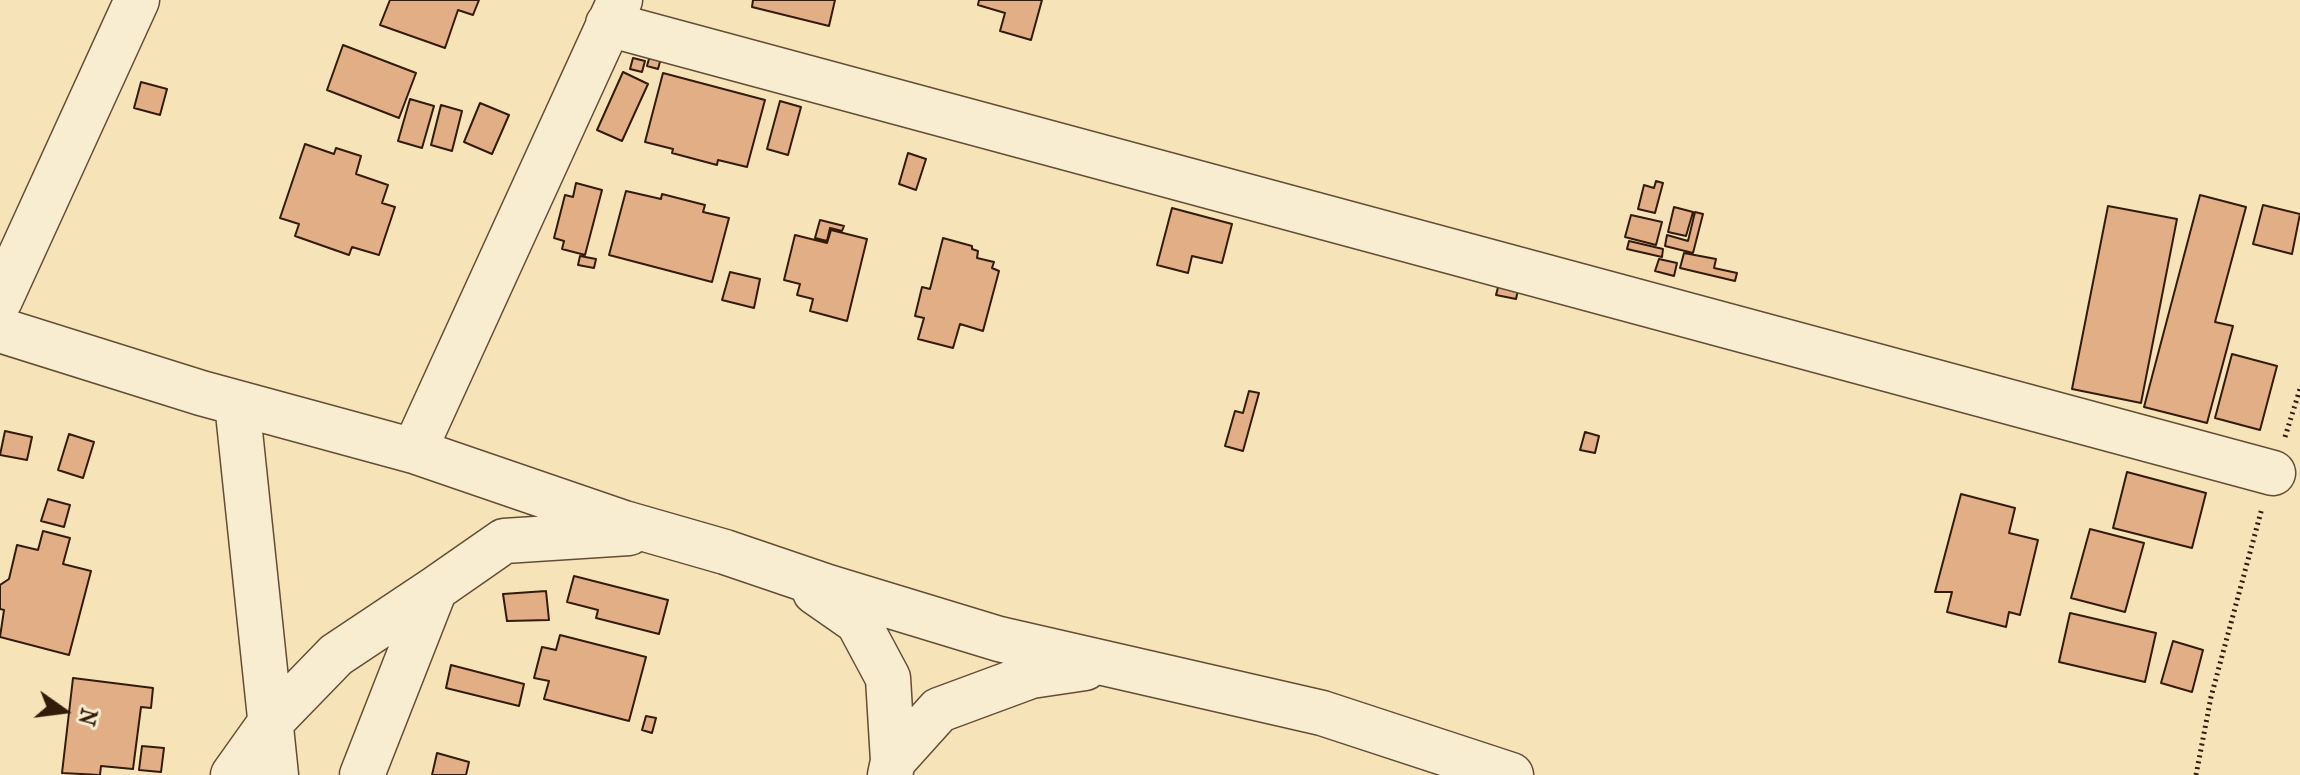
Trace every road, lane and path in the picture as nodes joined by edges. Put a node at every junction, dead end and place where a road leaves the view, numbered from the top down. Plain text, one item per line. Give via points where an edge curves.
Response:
1 (137, 0) edge
2 (614, 12) edge
3 (0, 300) edge
4 (0, 330) edge
5 (2300, 389) edge
6 (237, 403) junction
7 (414, 451) junction
8 (2273, 473) junction
9 (655, 532) junction
10 (787, 572) junction
11 (435, 589) junction
12 (1108, 665) junction
13 (270, 723) junction
14 (892, 768) edge
15 (233, 775) edge
16 (276, 775) edge
17 (362, 775) edge
18 (1511, 775) edge
19 (2196, 775) edge

1 - 3 street
2 - 7 street
2 - 8 street
4 - 6 street
5 - 8 path
6 - 7 street
6 - 13 street
7 - 9 street
8 - 19 path via 2211,697
9 - 10 street
9 - 11 street via 504,541
10 - 12 street via 999,639
10 - 14 street via 858,622 888,678
11 - 13 street via 336,655
11 - 17 street
12 - 14 street via 1031,676 939,710
12 - 18 street via 1322,713
13 - 15 street
13 - 16 street

